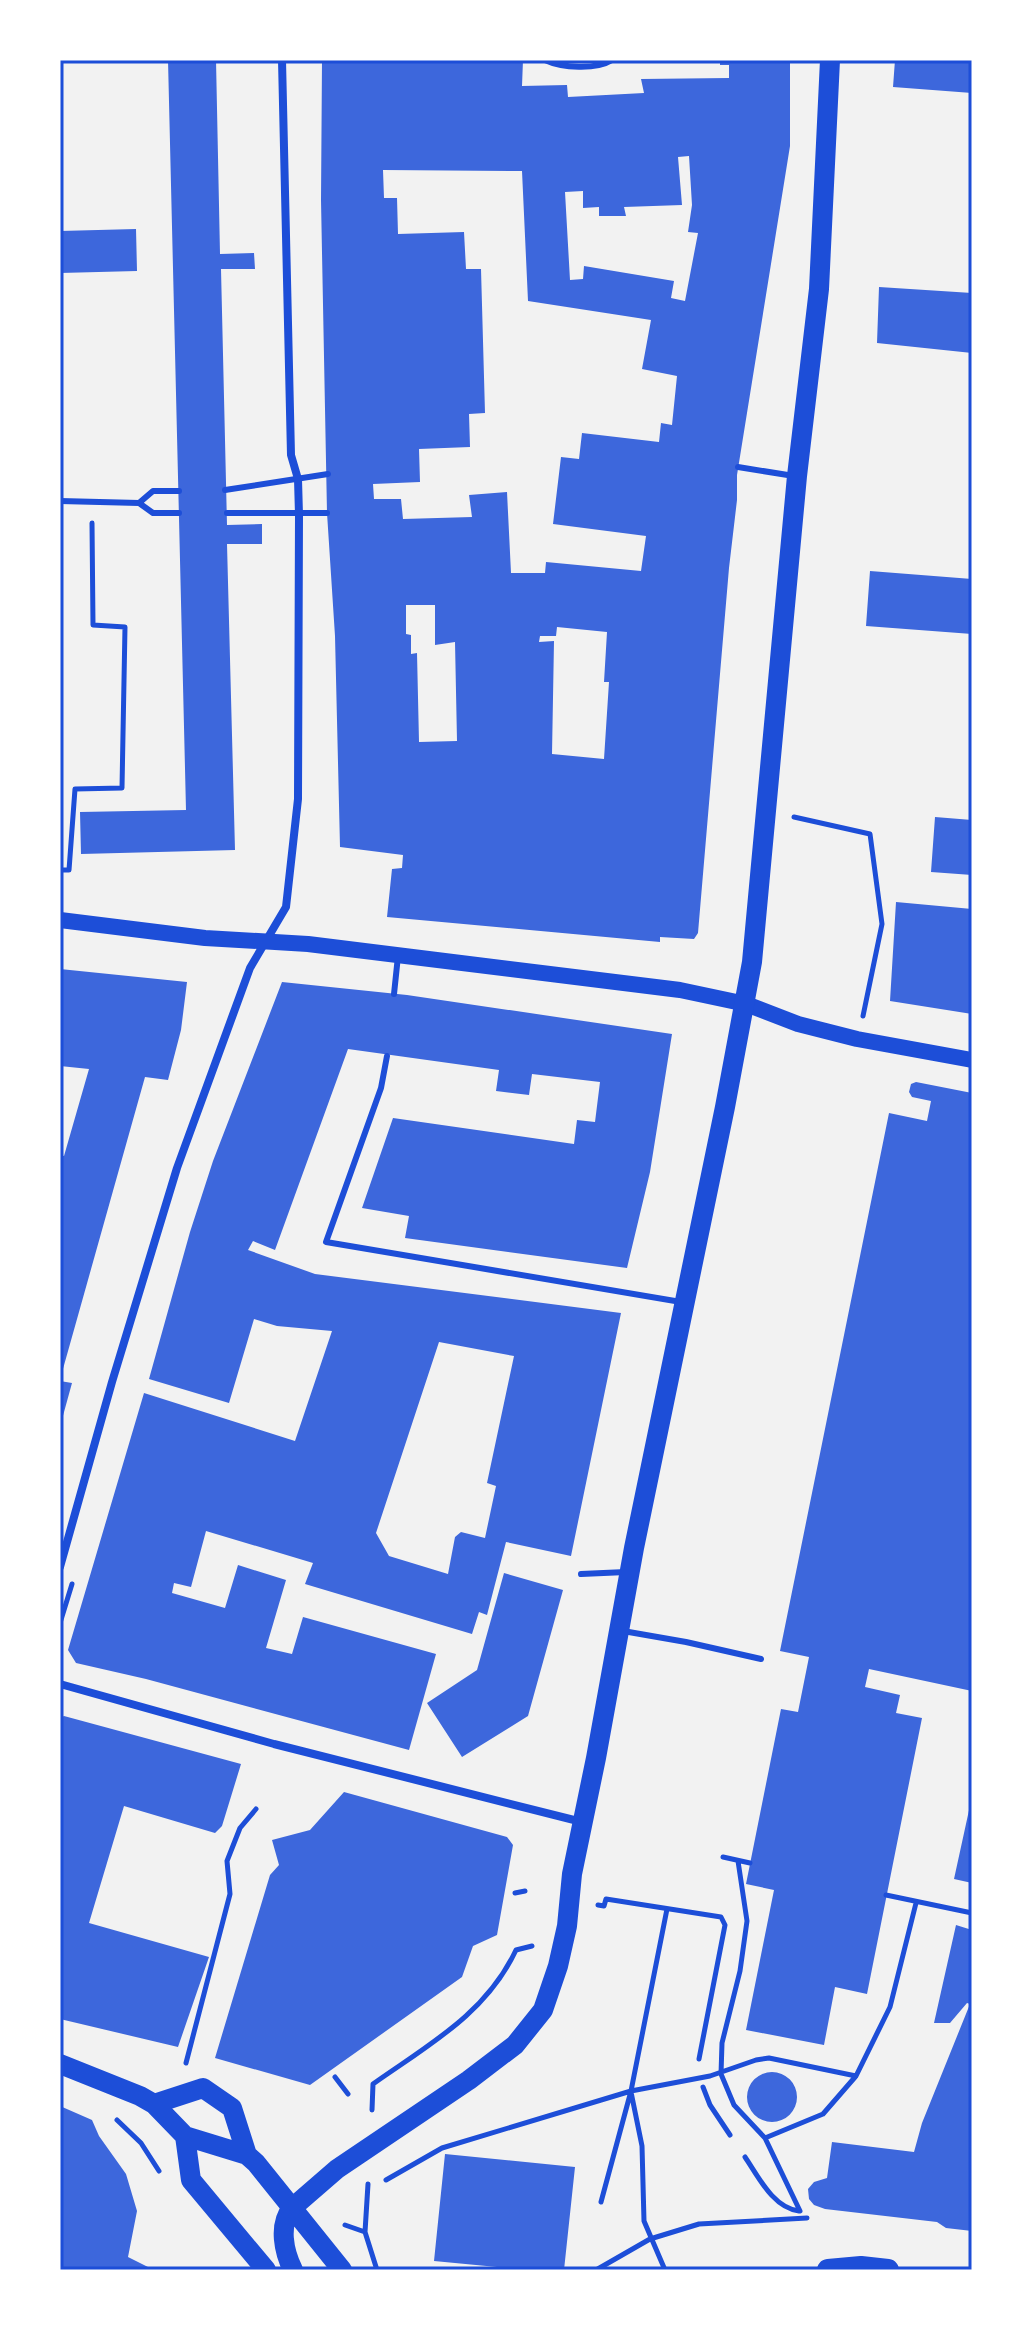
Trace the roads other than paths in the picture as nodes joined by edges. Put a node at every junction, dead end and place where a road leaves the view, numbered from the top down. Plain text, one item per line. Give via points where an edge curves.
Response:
1 (282, 60) edge
2 (545, 60) edge
3 (612, 60) edge
4 (830, 60) edge
5 (738, 467) dead end
6 (328, 474) dead end
7 (797, 476) junction
8 (298, 479) junction
9 (225, 490) dead end
10 (179, 491) dead end
11 (60, 501) edge
12 (139, 503) junction
13 (179, 513) dead end
14 (227, 513) dead end
15 (327, 513) dead end
16 (299, 515) junction
17 (60, 920) edge
18 (266, 940) junction
19 (398, 956) junction
20 (394, 994) dead end
21 (746, 1004) junction
22 (387, 1056) dead end
23 (972, 1060) edge
24 (684, 1303) junction
25 (60, 1567) edge
26 (630, 1572) junction
27 (581, 1574) dead end
28 (619, 1631) junction
29 (761, 1659) dead end
30 (60, 1684) edge
31 (582, 1822) junction
32 (60, 2064) edge
33 (154, 2104) junction
34 (185, 2136) junction
35 (247, 2155) junction
36 (292, 2208) junction
37 (266, 2270) edge
38 (293, 2270) edge
39 (342, 2270) edge
40 (828, 2270) edge
41 (888, 2270) edge

1 - 8 street via 291,455
2 - 3 lane via 556,66 604,65
4 - 7 main road via 819,289
5 - 7 lane
6 - 8 lane
7 - 21 main road
8 - 9 lane
8 - 16 street
10 - 12 lane via 153,491
11 - 12 lane
12 - 13 lane via 153,513
14 - 16 lane
15 - 16 lane
16 - 18 street via 298,799 286,907
17 - 18 main road
18 - 19 main road
18 - 25 street via 250,968 177,1168
19 - 20 lane
19 - 21 main road via 639,984
21 - 23 main road via 812,1028
21 - 24 main road
22 - 24 lane via 381,1088 326,1242
24 - 26 main road
26 - 27 lane
26 - 28 main road
28 - 29 lane
28 - 31 main road
30 - 31 street
31 - 36 main road via 550,1995 530,2029 469,2080 337,2169
32 - 33 main road
33 - 34 main road
33 - 35 main road via 203,2088 232,2108
34 - 35 main road
34 - 37 main road via 191,2180
35 - 36 main road
36 - 38 main road via 284,2236
36 - 39 main road
40 - 41 highway

